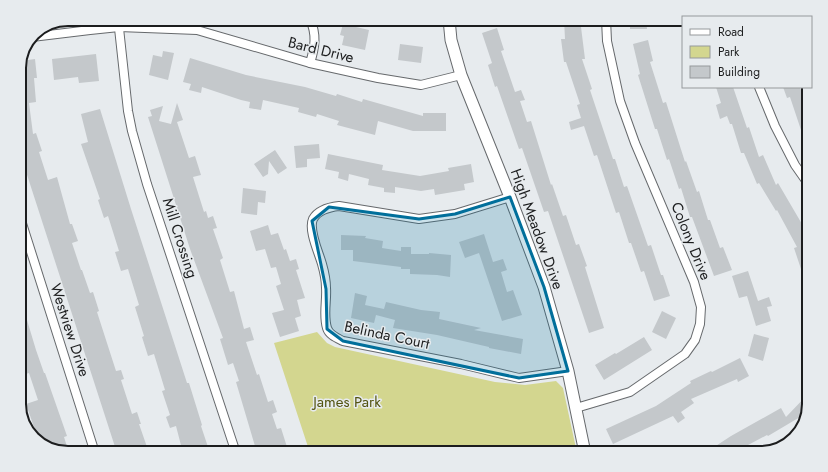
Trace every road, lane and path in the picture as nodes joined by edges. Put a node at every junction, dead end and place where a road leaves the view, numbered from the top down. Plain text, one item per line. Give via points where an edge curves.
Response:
1 (107, 26) edge
2 (119, 26) edge
3 (152, 26) edge
4 (313, 26) edge
5 (450, 26) edge
6 (606, 26) edge
7 (40, 36) edge
8 (310, 63) junction
9 (461, 75) junction
10 (759, 88) edge
11 (802, 175) edge
12 (510, 197) junction
13 (26, 236) edge
14 (568, 371) junction
15 (576, 408) junction
16 (93, 446) edge
17 (234, 446) edge
18 (584, 446) edge

1 - 7 street, Bard Drive
2 - 17 street, Mill Crossing via 132,131 147,184
3 - 8 street, Bard Drive via 196,30
4 - 8 street via 314,48
5 - 9 street, High Meadow Drive
6 - 15 street, Colony Drive via 607,41 620,101 635,143 694,282 701,307 700,324 695,340 685,354 643,384 630,392
8 - 9 street, Bard Drive via 420,85
9 - 12 street, High Meadow Drive
10 - 11 street via 775,126
12 - 14 street, High Meadow Drive via 544,287
12 - 14 street, Belinda Court via 456,214 420,218 339,206 329,207 316,215 312,220 312,231 323,265 327,329 343,341 519,378
13 - 16 street, Westview Drive
14 - 15 street, High Meadow Drive
15 - 18 street, High Meadow Drive

